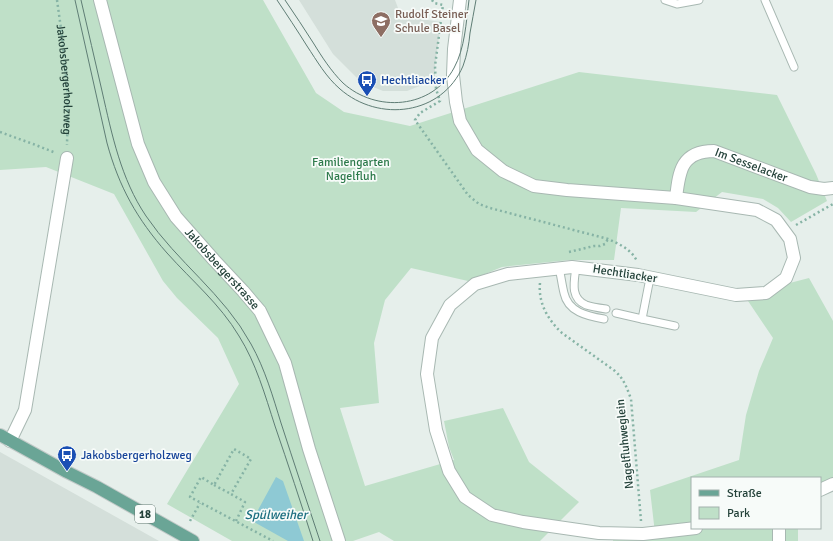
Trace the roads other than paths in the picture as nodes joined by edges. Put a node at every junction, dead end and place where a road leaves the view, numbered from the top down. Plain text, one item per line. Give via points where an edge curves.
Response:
1 (100, 0) edge
2 (460, 0) edge
3 (665, 0) edge
4 (699, 0) edge
5 (765, 0) edge
6 (794, 67) dead end
7 (67, 158) road end
8 (833, 188) edge
9 (676, 198) junction
10 (576, 267) junction
11 (559, 268) junction
12 (650, 278) junction
13 (606, 309) dead end
14 (616, 314) dead end
15 (604, 319) dead end
16 (642, 319) junction
17 (675, 326) dead end
18 (5, 438) edge
19 (833, 484) edge
20 (821, 490) edge
21 (691, 529) edge
22 (778, 529) edge
23 (193, 541) edge
24 (339, 541) edge
25 (779, 541) edge

1 - 24 street, Jakobsbergerstrasse via 138,144 154,182 176,217 260,311 285,363
2 - 9 street, Hechtliacker via 453,74 456,102 460,121 477,150 503,171 534,186
3 - 4 lane via 677,4
5 - 6 lane
7 - 18 street via 25,410
8 - 9 street, Im Sesselacker via 810,187 714,152 704,151 690,157 683,166 678,179
9 - 12 street, Hechtliacker via 757,210 776,220 790,239 794,258 786,278 766,293 736,295
10 - 11 street, Hechtliacker
10 - 12 street, Hechtliacker
10 - 13 lane via 574,291 578,299 586,305
11 - 15 lane via 564,294 570,304 578,312
11 - 21 street, Hechtliacker via 508,274 475,284 450,305 432,338 427,374 436,430 449,471 465,498 492,515 599,533 643,534
12 - 16 lane
14 - 16 lane
16 - 17 lane
18 - 23 main road, 18
19 - 20 street
22 - 25 street

